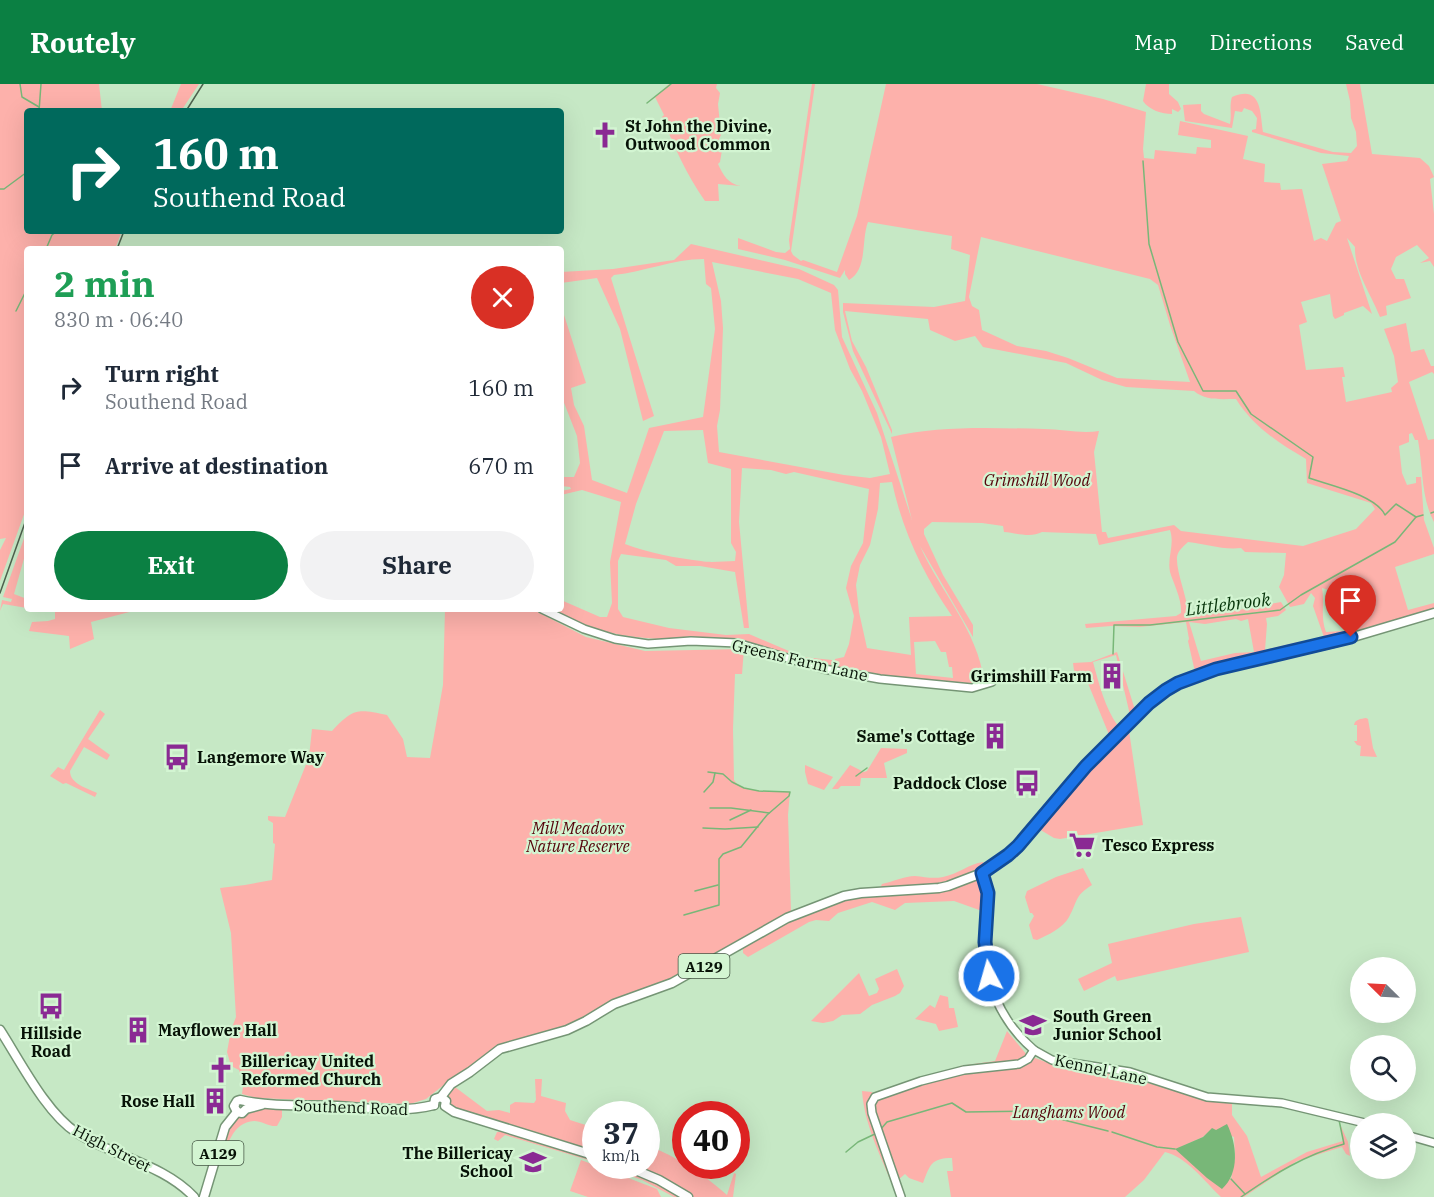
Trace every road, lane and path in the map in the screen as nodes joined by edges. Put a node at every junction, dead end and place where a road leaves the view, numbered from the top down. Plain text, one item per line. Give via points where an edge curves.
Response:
1 (549, 612) edge
2 (1434, 613) edge
3 (992, 682) dead end
4 (982, 873) junction
5 (0, 1030) edge
6 (1034, 1050) junction
7 (441, 1097) junction
8 (434, 1105) junction
9 (445, 1106) junction
10 (1350, 1119) edge
11 (1416, 1138) edge
12 (1434, 1143) edge
13 (582, 1152) edge
14 (657, 1179) edge
15 (194, 1197) edge
16 (202, 1197) edge
17 (688, 1197) edge
18 (901, 1197) edge

1 - 3 street, Greens Farm Lane via 599,635 633,642 737,644 824,669 880,679 972,688
2 - 4 main road, A129 via 1332,643 1216,669 1178,683 1149,703 1086,766 1018,846
4 - 6 street via 988,893 985,942 991,986 1006,1018
4 - 7 main road, A129 via 939,888 844,896 787,918 672,983 614,1004 558,1033 500,1049 451,1084
5 - 15 main road, High Street via 51,1108 71,1128 156,1171
6 - 10 street, Kennel Lane via 1052,1060 1131,1072 1207,1096 1282,1103
6 - 18 street, Kennel Lane via 1019,1064 964,1070 874,1097 872,1113
7 - 8 main road, A129 via 435,1099
7 - 9 main road
8 - 9 main road, A129 via 440,1109
8 - 16 main road, Southend Road / A129 via 389,1110 245,1105 240,1100 235,1103 237,1112 225,1127
9 - 13 main road via 466,1117
11 - 12 street
14 - 17 main road

